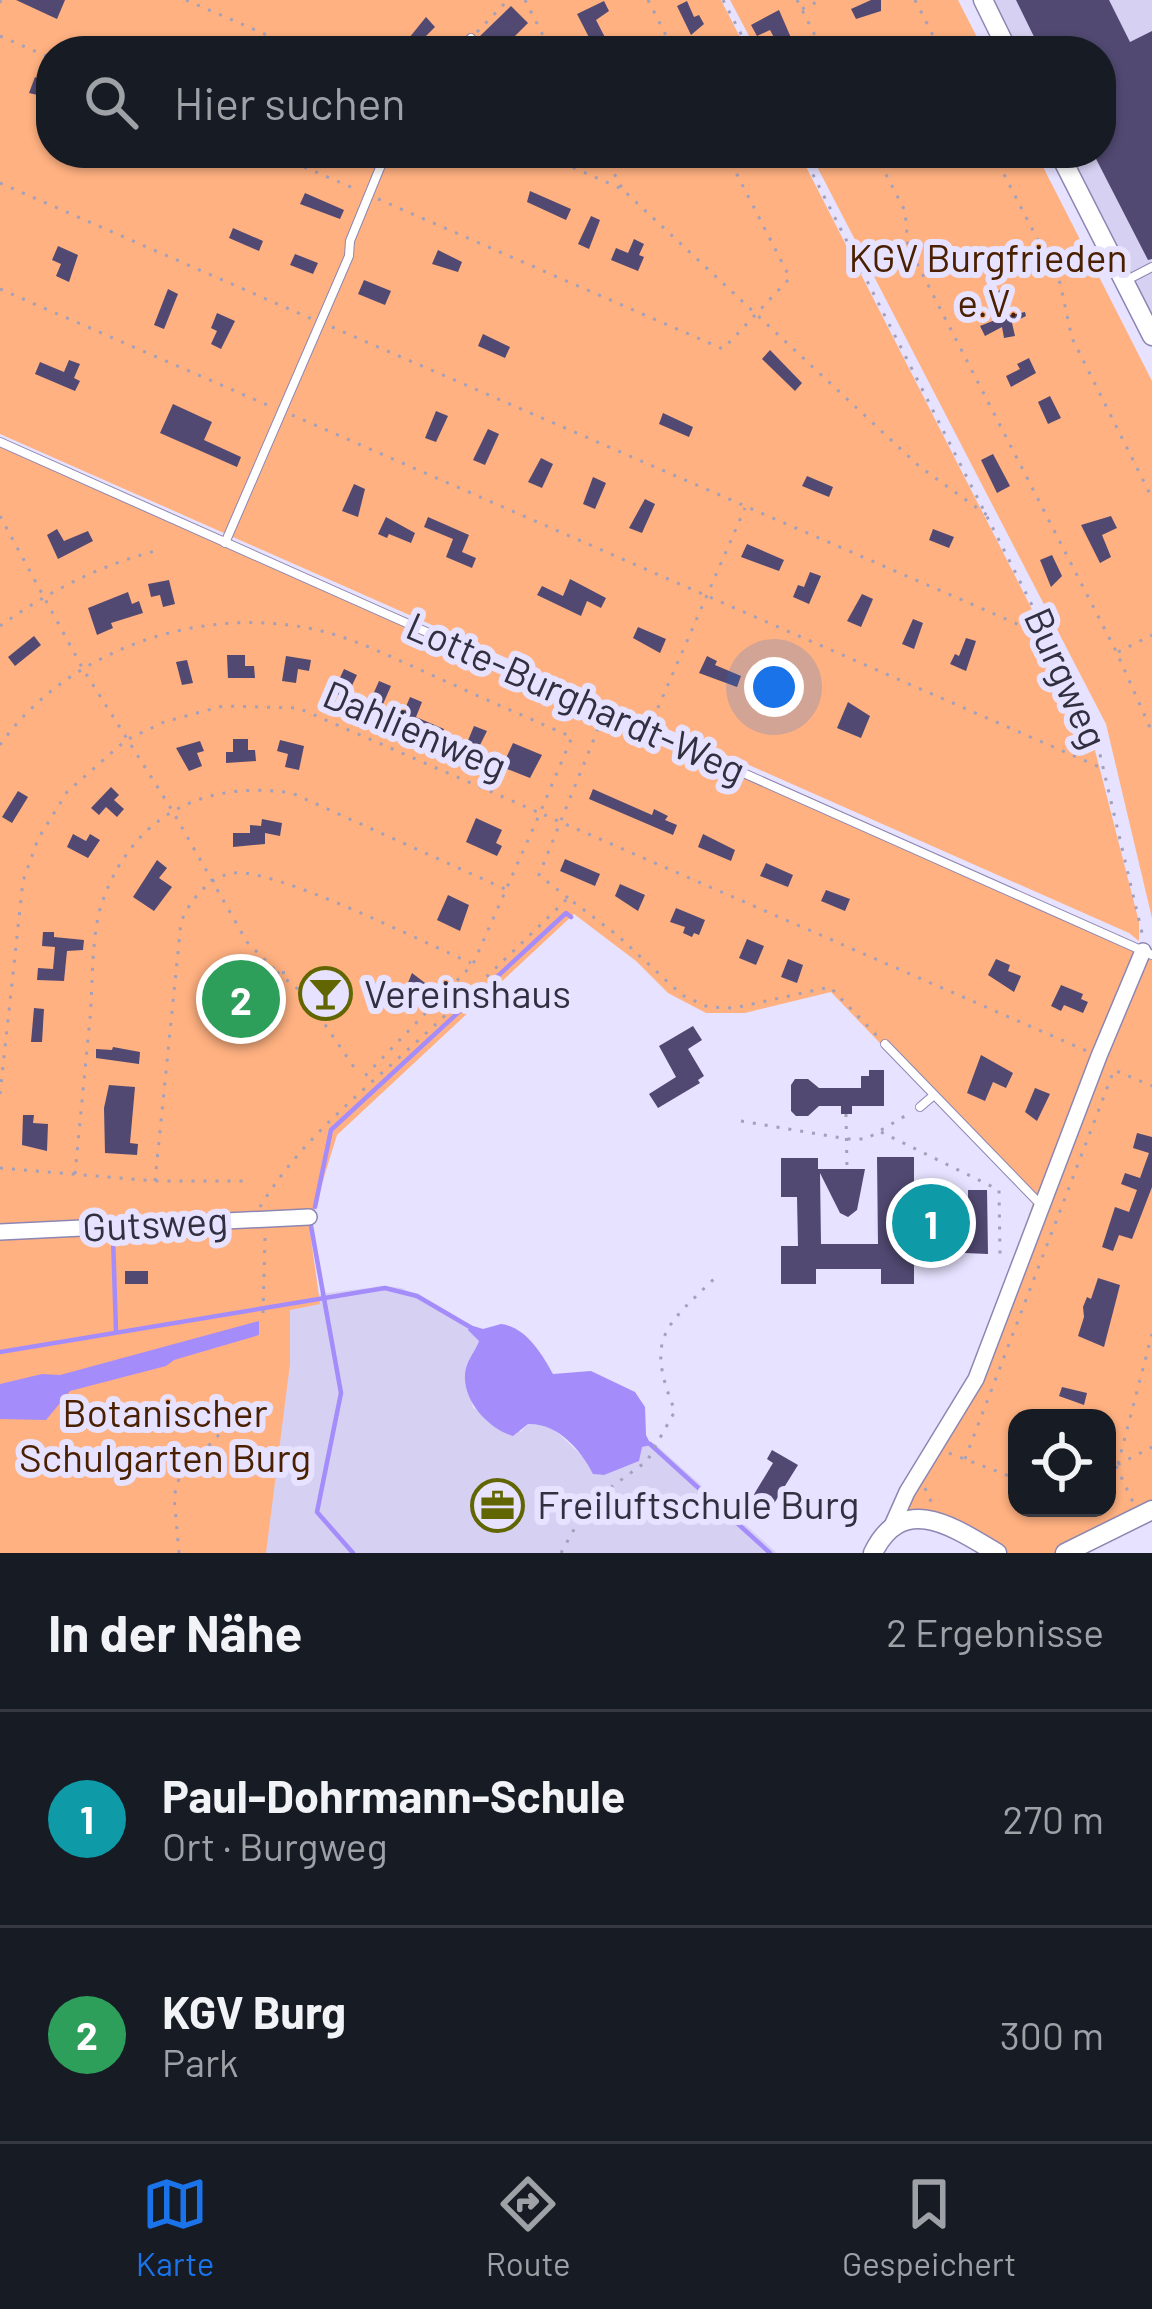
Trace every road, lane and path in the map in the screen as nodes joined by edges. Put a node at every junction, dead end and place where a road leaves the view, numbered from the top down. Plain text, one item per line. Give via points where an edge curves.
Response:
1 (186, 0) edge
2 (508, 0) edge
3 (525, 0) edge
4 (648, 0) edge
5 (723, 0) edge
6 (797, 0) edge
7 (821, 0) edge
8 (915, 0) edge
9 (983, 0) edge
10 (802, 9) junction
11 (0, 36) edge
12 (269, 36) edge
13 (473, 36) edge
14 (543, 36) edge
15 (666, 36) edge
16 (742, 36) edge
17 (816, 36) edge
18 (933, 36) edge
19 (1001, 36) edge
20 (36, 52) edge
21 (306, 168) edge
22 (379, 168) edge
23 (574, 168) edge
24 (611, 168) edge
25 (734, 168) edge
26 (810, 168) edge
27 (883, 168) edge
28 (1001, 168) edge
29 (1067, 168) edge
30 (0, 183) edge
31 (622, 189) junction
32 (367, 194) junction
33 (1152, 267) edge
34 (1124, 282) junction
35 (0, 289) edge
36 (758, 316) junction
37 (321, 323) junction
38 (1152, 336) edge
39 (282, 411) junction
40 (0, 442) edge
41 (1152, 498) edge
42 (745, 506) junction
43 (990, 517) junction
44 (0, 518) edge
45 (225, 543) junction
46 (159, 550) dead end
47 (706, 596) junction
48 (42, 597) junction
49 (0, 626) edge
50 (1152, 635) edge
51 (1052, 639) junction
52 (1117, 653) junction
53 (83, 669) junction
54 (605, 711) junction
55 (649, 730) junction
56 (1152, 732) edge
57 (126, 740) junction
58 (0, 745) edge
59 (1104, 769) junction
60 (172, 810) junction
61 (540, 813) junction
62 (562, 821) junction
63 (211, 881) junction
64 (507, 890) junction
65 (568, 898) junction
66 (1148, 953) edge
67 (473, 964) junction
68 (277, 972) junction
69 (288, 973) dead end
70 (885, 1044) joint
71 (1099, 1056) junction
72 (1152, 1086) edge
73 (0, 1094) edge
74 (934, 1095) junction
75 (920, 1107) joint
76 (847, 1114) dead end
77 (741, 1121) dead end
78 (880, 1132) junction
79 (847, 1139) junction
80 (0, 1168) edge
81 (847, 1169) dead end
82 (75, 1174) junction
83 (155, 1181) junction
84 (246, 1181) dead end
85 (1042, 1206) junction
86 (309, 1217) dead end
87 (260, 1219) junction
88 (0, 1232) edge
89 (1000, 1254) dead end
90 (718, 1275) dead end
91 (262, 1312) dead end
92 (1152, 1334) edge
93 (242, 1411) dead end
94 (1152, 1447) edge
95 (936, 1448) junction
96 (964, 1459) junction
97 (1117, 1465) junction
98 (1008, 1476) edge
99 (1146, 1513) edge
100 (891, 1528) junction
101 (179, 1553) edge
102 (561, 1553) edge
103 (873, 1553) edge
104 (997, 1553) edge
105 (1065, 1553) edge

1 - 12 path
2 - 13 path
3 - 14 path
4 - 15 path
5 - 16 path
6 - 10 path
7 - 10 path
8 - 18 path
9 - 19 street
10 - 17 path
11 - 20 path
21 - 32 path
22 - 32 lane
23 - 31 path
24 - 31 path
25 - 36 path via 790,278
26 - 43 path, Burgweg
27 - 52 path via 905,211 908,246
28 - 41 path via 1060,283 1072,338
29 - 34 street
30 - 37 path
31 - 36 path
32 - 36 path via 723,349
32 - 37 lane
33 - 34 lane
34 - 38 street
35 - 39 path
36 - 43 path via 920,467
37 - 39 lane
37 - 42 path
39 - 45 lane
39 - 47 path
40 - 45 lane, Lotte-Burghardt-Weg
42 - 47 path
42 - 51 path
43 - 51 path, Burgweg
44 - 48 path
45 - 54 lane, Lotte-Burghardt-Weg
46 - 48 path
47 - 55 path
47 - 59 path
48 - 49 path
48 - 53 path
50 - 52 path
51 - 59 path, Burgweg via 1093,725
52 - 56 path
53 - 57 path
53 - 58 path via 42,698
53 - 61 path via 122,648 194,628 266,624 334,634 572,737
54 - 55 lane, Lotte-Burghardt-Weg
54 - 62 path
55 - 66 lane, Lotte-Burghardt-Weg
57 - 60 path
57 - 61 path, Dahlienweg via 223,706 298,708
57 - 73 path, Dahlienweg via 67,792 23,881
59 - 66 path, Burgweg
60 - 63 path
60 - 64 path via 220,791 292,794
60 - 82 path via 123,857 101,904
61 - 62 path
61 - 64 path, Dahlienweg
62 - 65 path via 539,875
62 - 71 path
63 - 67 path via 228,873 271,878
63 - 68 path via 247,942
63 - 83 path via 181,922
64 - 67 path, Dahlienweg
65 - 70 path via 682,995 734,1008 830,987
65 - 87 path via 309,1140 280,1174
66 - 71 street
67 - 68 path, Dahlienweg via 360,1076 304,994
68 - 69 path
70 - 74 lane
71 - 85 street
72 - 96 path via 1114,1070
74 - 75 lane
74 - 85 lane
75 - 78 path
76 - 79 path
77 - 79 path
78 - 79 path
78 - 89 path via 999,1190
79 - 81 path
80 - 82 path
82 - 83 path
83 - 84 path
85 - 95 street via 976,1379
86 - 87 street, Gutsweg
87 - 88 street, Gutsweg
87 - 91 path
90 - 102 path via 665,1327 660,1374 675,1411 655,1447 636,1472 588,1504
92 - 97 path
93 - 101 path via 179,1475
94 - 97 path
95 - 96 path
95 - 100 street
96 - 98 path
97 - 99 path
99 - 105 street
100 - 103 street
100 - 104 street via 917,1518 942,1522

